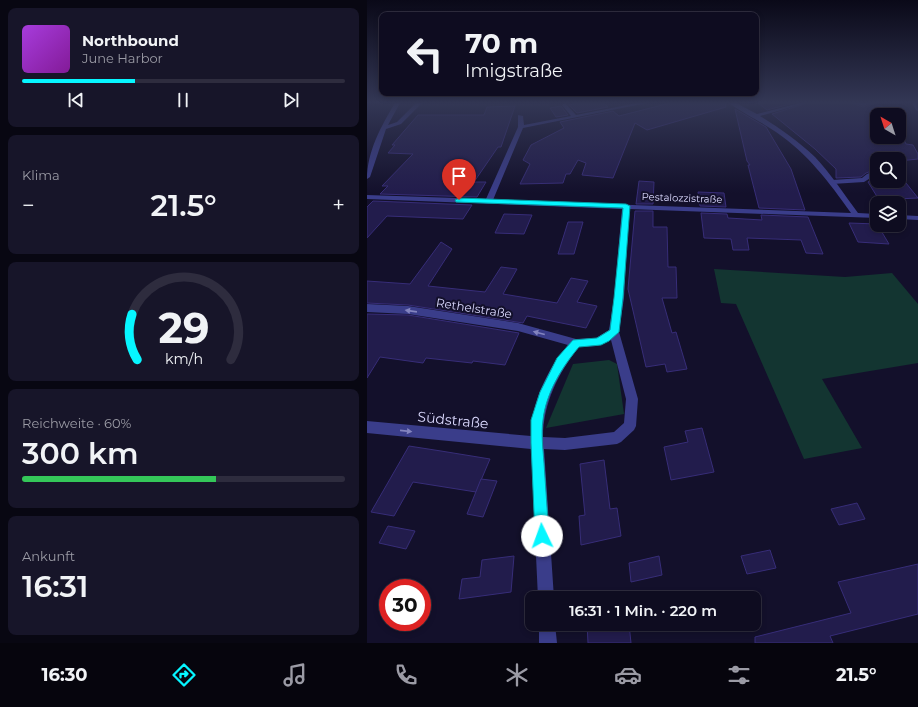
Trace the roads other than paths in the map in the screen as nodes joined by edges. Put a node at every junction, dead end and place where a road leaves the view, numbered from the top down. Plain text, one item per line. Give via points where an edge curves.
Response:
1 (382, 133) edge
2 (518, 133) edge
3 (780, 133) edge
4 (870, 175) edge
5 (367, 177) edge
6 (832, 182) junction
7 (367, 197) edge
8 (489, 202) junction
9 (626, 206) junction
10 (856, 215) junction
11 (870, 216) edge
12 (906, 217) edge
13 (918, 218) edge
14 (367, 308) edge
15 (614, 332) junction
16 (576, 343) junction
17 (367, 427) edge
18 (537, 443) junction
19 (546, 591) edge
20 (547, 631) edge
21 (548, 643) edge

1 - 5 street
2 - 8 street
3 - 6 street via 821,168
4 - 6 street via 864,180
6 - 10 street
7 - 8 street, Pestalozzistraße
8 - 9 street, Pestalozzistraße
9 - 10 street, Pestalozzistraße
9 - 15 street
10 - 11 street, Pestalozzistraße
12 - 13 street
16 -> 14 street, Rethelstraße via 518,328 408,310
15 - 16 street, Rethelstraße via 597,342
15 - 18 street, Südstraße via 632,399 630,426 617,438 565,444
16 - 18 street via 561,361 545,392 537,420
17 -> 18 street, Südstraße
18 - 19 street
20 - 21 street

